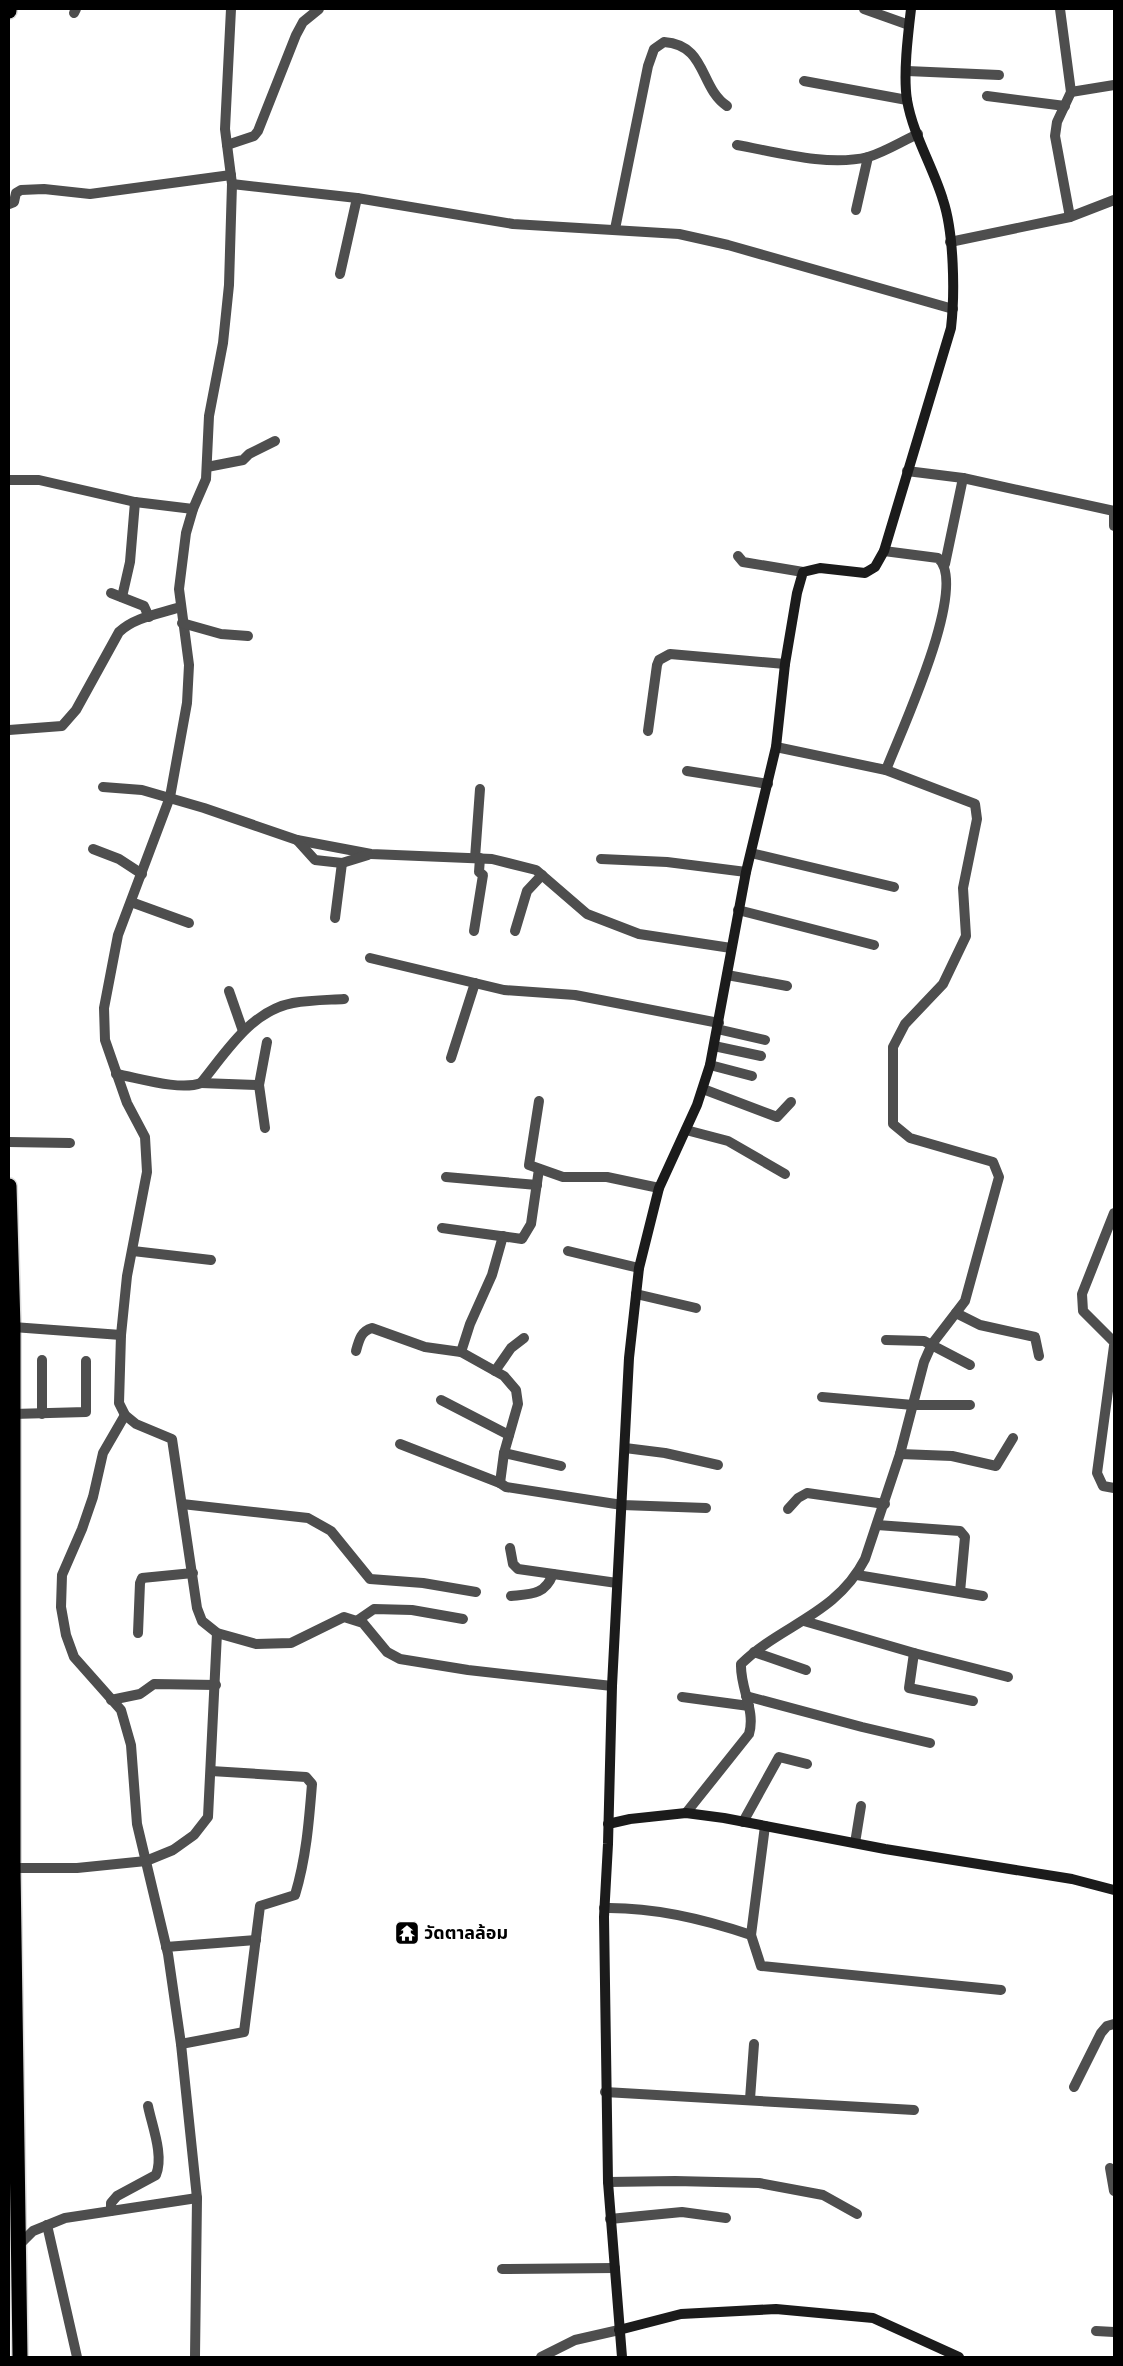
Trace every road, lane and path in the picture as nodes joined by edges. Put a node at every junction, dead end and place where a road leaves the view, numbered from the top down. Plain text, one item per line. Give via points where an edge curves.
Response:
1 (231, 9) edge
2 (319, 9) edge
3 (864, 9) edge
4 (911, 9) edge
5 (1060, 9) edge
6 (909, 26) junction
7 (907, 71) junction
8 (999, 76) dead end
9 (804, 81) dead end
10 (1114, 85) edge
11 (1071, 92) junction
12 (987, 96) dead end
13 (907, 100) junction
14 (727, 106) dead end
15 (1064, 106) junction
16 (918, 134) junction
17 (227, 145) junction
18 (737, 145) dead end
19 (868, 157) junction
20 (231, 180) junction
21 (357, 198) junction
22 (1114, 200) edge
23 (9, 204) edge
24 (856, 210) dead end
25 (1070, 217) junction
26 (615, 229) junction
27 (950, 242) junction
28 (340, 274) dead end
29 (953, 309) junction
30 (275, 441) dead end
31 (207, 467) junction
32 (907, 471) junction
33 (963, 478) junction
34 (9, 480) edge
35 (135, 502) junction
36 (193, 509) junction
37 (1114, 511) edge
38 (1114, 526) edge
39 (884, 551) junction
40 (738, 556) dead end
41 (945, 564) junction
42 (803, 572) junction
43 (111, 593) dead end
44 (122, 597) junction
45 (180, 607) junction
46 (149, 617) junction
47 (182, 623) junction
48 (248, 636) dead end
49 (785, 664) junction
50 (9, 730) edge
51 (648, 731) dead end
52 (776, 747) junction
53 (886, 770) junction
54 (687, 771) dead end
55 (768, 784) junction
56 (103, 787) dead end
57 (480, 789) dead end
58 (170, 797) junction
59 (297, 840) junction
60 (92, 849) dead end
61 (751, 853) junction
62 (370, 854) junction
63 (478, 858) junction
64 (601, 860) dead end
65 (342, 863) junction
66 (746, 872) junction
67 (142, 874) junction
68 (542, 875) junction
69 (894, 887) dead end
70 (131, 902) junction
71 (738, 910) junction
72 (335, 918) dead end
73 (189, 923) dead end
74 (474, 931) dead end
75 (515, 932) dead end
76 (874, 945) dead end
77 (731, 948) junction
78 (370, 958) dead end
79 (727, 975) junction
80 (475, 983) junction
81 (787, 986) dead end
82 (229, 991) dead end
83 (344, 999) dead end
84 (718, 1026) junction
85 (243, 1031) junction
86 (765, 1040) dead end
87 (267, 1042) dead end
88 (714, 1046) junction
89 (761, 1056) dead end
90 (451, 1058) dead end
91 (710, 1065) junction
92 (116, 1074) junction
93 (752, 1076) dead end
94 (202, 1083) junction
95 (259, 1085) junction
96 (703, 1089) junction
97 (539, 1101) dead end
98 (791, 1102) dead end
99 (265, 1128) dead end
100 (686, 1130) junction
101 (9, 1142) edge
102 (70, 1143) dead end
103 (539, 1169) junction
104 (786, 1174) dead end
105 (446, 1177) dead end
106 (537, 1185) junction
107 (9, 1186) edge
108 (660, 1188) junction
109 (1114, 1213) edge
110 (442, 1228) dead end
111 (503, 1236) junction
112 (133, 1251) junction
113 (568, 1251) dead end
114 (211, 1260) dead end
115 (639, 1268) junction
116 (636, 1294) junction
117 (696, 1308) dead end
118 (956, 1314) junction
119 (13, 1326) junction
120 (121, 1335) junction
121 (524, 1338) dead end
122 (886, 1340) dead end
123 (1114, 1342) edge
124 (932, 1344) junction
125 (1114, 1346) edge
126 (356, 1351) dead end
127 (461, 1352) junction
128 (1039, 1356) dead end
129 (42, 1360) dead end
130 (86, 1361) dead end
131 (970, 1365) dead end
132 (494, 1371) junction
133 (822, 1397) dead end
134 (441, 1400) dead end
135 (913, 1405) junction
136 (970, 1405) dead end
137 (13, 1414) junction
138 (42, 1414) junction
139 (125, 1415) junction
140 (509, 1435) junction
141 (1013, 1438) dead end
142 (400, 1444) dead end
143 (625, 1448) junction
144 (504, 1453) junction
145 (900, 1454) junction
146 (718, 1465) dead end
147 (561, 1466) dead end
148 (500, 1483) junction
149 (1114, 1488) edge
150 (182, 1504) junction
151 (885, 1504) junction
152 (622, 1505) junction
153 (706, 1508) dead end
154 (788, 1509) dead end
155 (878, 1525) junction
156 (11, 1542) edge
157 (510, 1548) dead end
158 (193, 1573) junction
159 (553, 1574) junction
160 (857, 1575) junction
161 (617, 1583) junction
162 (476, 1592) dead end
163 (960, 1592) junction
164 (511, 1596) dead end
165 (983, 1596) dead end
166 (463, 1619) dead end
167 (358, 1620) junction
168 (804, 1621) junction
169 (138, 1633) dead end
170 (217, 1633) junction
171 (754, 1652) junction
172 (914, 1653) junction
173 (806, 1670) dead end
174 (1008, 1676) dead end
175 (216, 1685) junction
176 (612, 1686) junction
177 (746, 1696) junction
178 (682, 1697) dead end
179 (111, 1700) junction
180 (973, 1701) dead end
181 (750, 1706) junction
182 (930, 1743) dead end
183 (807, 1764) dead end
184 (211, 1771) junction
185 (861, 1806) dead end
186 (686, 1813) junction
187 (743, 1822) junction
188 (608, 1824) junction
189 (765, 1826) junction
190 (855, 1843) junction
191 (146, 1861) junction
192 (13, 1868) junction
193 (1114, 1890) edge
194 (604, 1908) junction
195 (752, 1935) junction
196 (256, 1940) junction
197 (166, 1947) junction
198 (1001, 1990) dead end
199 (1114, 2024) edge
200 (180, 2044) junction
201 (754, 2044) dead end
202 (1074, 2087) dead end
203 (605, 2092) junction
204 (750, 2099) junction
205 (148, 2106) dead end
206 (914, 2110) dead end
207 (1110, 2168) dead end
208 (608, 2182) junction
209 (1114, 2191) edge
210 (197, 2198) junction
211 (111, 2211) junction
212 (856, 2214) dead end
213 (726, 2218) dead end
214 (610, 2219) junction
215 (47, 2225) junction
216 (19, 2245) junction
217 (615, 2268) junction
218 (502, 2269) dead end
219 (619, 2330) junction
220 (1096, 2331) dead end
221 (1114, 2332) edge
222 (20, 2357) edge
223 (77, 2357) edge
224 (195, 2357) edge
225 (541, 2357) edge
226 (622, 2357) edge
227 (959, 2357) edge

1 - 17 street via 225,120
2 - 17 street via 303,22 296,35 256,134
3 - 6 street
4 - 6 street
5 - 11 street
6 - 7 street
7 - 8 street
7 - 13 street
9 - 13 street
10 - 11 street
11 - 15 street
12 - 15 street
13 - 16 street
14 - 26 street via 714,95 692,53 664,42 654,50 637,115
15 - 25 street via 1055,136
16 - 19 street
16 - 27 street via 944,201
17 - 20 street
18 - 19 street via 824,159
19 - 24 street
20 - 21 street
20 - 23 street via 90,194 21,190
20 - 31 street via 229,285 223,343 209,416
21 - 26 street via 513,224
21 - 28 street
22 - 25 street
25 - 27 street
26 - 29 street via 679,234 728,244
27 - 29 street
29 - 32 street via 952,328
30 - 31 street via 248,454 243,460
31 - 36 street via 206,479
32 - 33 street
32 - 39 street
33 - 37 street
33 - 41 street
34 - 35 street via 40,480
35 - 36 street
35 - 44 street via 130,562
36 - 45 street via 178,589
37 - 38 street
39 - 41 street via 938,558
39 - 42 street via 875,567 866,573 820,568
40 - 42 street via 743,562
41 - 53 street via 948,581 942,621
42 - 49 street
43 - 44 street
44 - 46 street via 144,606
45 - 46 street
45 - 47 street
46 - 50 street via 127,624 119,632 76,710 62,726
47 - 48 street via 222,634
47 - 58 street via 189,665 187,703
49 - 51 street via 678,654 662,657 657,666
49 - 52 street
52 - 53 street
52 - 55 street
53 - 118 street via 975,804 977,819 962,888 966,936 943,984 905,1024 893,1047 893,1124 910,1138 993,1162 999,1177 965,1301
54 - 55 street
55 - 61 street
56 - 58 street via 142,790
57 - 63 street
58 - 59 street
58 - 67 street
59 - 62 street
59 - 65 street via 315,860
60 - 67 street via 120,858
61 - 66 street
61 - 69 street
62 - 63 street
62 - 65 street
63 - 68 street via 536,870
63 - 74 street via 479,872 483,875
64 - 66 street via 667,862
65 - 72 street
66 - 71 street
67 - 70 street
68 - 75 street via 526,891
68 - 77 street via 587,914 639,934
70 - 73 street
70 - 92 street via 118,935 104,1008 105,1040
71 - 76 street
71 - 77 street
77 - 79 street
78 - 80 street
79 - 81 street
79 - 84 street
80 - 84 street via 512,991 575,995
80 - 90 street
82 - 85 street
83 - 85 street via 276,1009
84 - 86 street
84 - 88 street
85 - 94 street
87 - 95 street
88 - 89 street
88 - 91 street
91 - 93 street
91 - 96 street
92 - 94 street via 166,1084 194,1086
92 - 112 street via 145,1137 147,1172
94 - 95 street
95 - 99 street
96 - 98 street via 777,1117
96 - 100 street
97 - 103 street via 529,1165
100 - 104 street via 728,1141
100 - 108 street
101 - 102 street
103 - 106 street
103 - 108 street via 563,1177 607,1177
105 - 106 street
106 - 111 street via 531,1224 522,1238
107 - 119 highway
108 - 115 street
109 - 123 street via 1082,1294 1083,1312
110 - 111 street
111 - 127 street via 492,1275
112 - 114 street
112 - 120 street
113 - 115 street
115 - 116 street
116 - 117 street
116 - 143 street
118 - 124 street
118 - 128 street via 980,1324 1035,1337
119 - 120 street
119 - 137 highway
120 - 139 street via 119,1403
121 - 132 street via 511,1348
122 - 124 street
124 - 131 street
124 - 135 street
125 - 149 street via 1097,1473 1103,1486
126 - 127 street via 359,1338 365,1330 372,1328 425,1347
127 - 132 street
129 - 138 street
130 - 138 street via 86,1412
132 - 140 street via 504,1376 516,1390 518,1404
133 - 135 street
134 - 140 street
135 - 136 street
135 - 145 street
137 - 138 street
137 - 156 highway
139 - 150 street via 136,1424 172,1439
139 - 179 street via 104,1453 82,1530 62,1574 61,1607 74,1656
140 - 144 street
141 - 145 street via 996,1466 952,1456
142 - 148 street
143 - 146 street
143 - 152 street
144 - 147 street
144 - 148 street
145 - 151 street
148 - 152 street via 506,1487
150 - 158 street
150 - 162 street via 308,1518 331,1531 370,1579
151 - 154 street via 807,1494
151 - 155 street
152 - 153 street
152 - 161 street
155 - 160 street
155 - 163 street via 963,1533
156 - 192 highway
157 - 159 street via 513,1564 518,1569
158 - 169 street via 142,1578
158 - 170 street via 197,1608 202,1621
159 - 161 street
159 - 164 street via 549,1585 535,1594
160 - 163 street
160 - 168 street via 836,1598
161 - 176 street
163 - 165 street
166 - 167 street via 412,1610 374,1608
167 - 170 street via 344,1617 291,1643 256,1644
167 - 176 street via 387,1652 400,1659
168 - 171 street
168 - 172 street
170 - 175 street
171 - 173 street
171 - 177 street via 741,1664
172 - 174 street
172 - 180 street via 909,1688
175 - 179 street via 154,1684 140,1694
175 - 184 street
176 - 188 street
177 - 181 street
177 - 182 street
178 - 181 street
179 - 191 street via 121,1710 131,1745 137,1824
181 - 186 street via 752,1724 749,1734
183 - 187 street via 779,1757
184 - 191 street via 208,1817 194,1835 173,1850
184 - 196 street via 306,1777 312,1784 308,1829 295,1896 260,1906
185 - 190 street
186 - 187 street
186 - 188 street
187 - 189 street
188 - 194 street
189 - 190 street
189 - 195 street
190 - 193 street via 1072,1879
191 - 192 street via 77,1868
191 - 197 street
192 - 216 highway
194 - 195 street via 657,1911
194 - 203 street
195 - 198 street via 761,1966
196 - 197 street
196 - 200 street via 244,2032
197 - 200 street
199 - 202 street via 1101,2033
200 - 210 street
201 - 204 street
203 - 204 street
203 - 208 street
204 - 206 street
205 - 211 street via 158,2155 156,2175 117,2196
207 - 209 street
208 - 212 street via 759,2184 823,2195
208 - 214 street
210 - 211 street
210 - 224 street
211 - 215 street via 65,2218
213 - 214 street via 682,2212
214 - 217 street
215 - 216 street via 33,2230
215 - 223 street
216 - 222 highway
217 - 218 street
217 - 219 street
219 - 225 street via 575,2340
219 - 226 street
219 - 227 street via 681,2314 776,2309 873,2318
220 - 221 street

